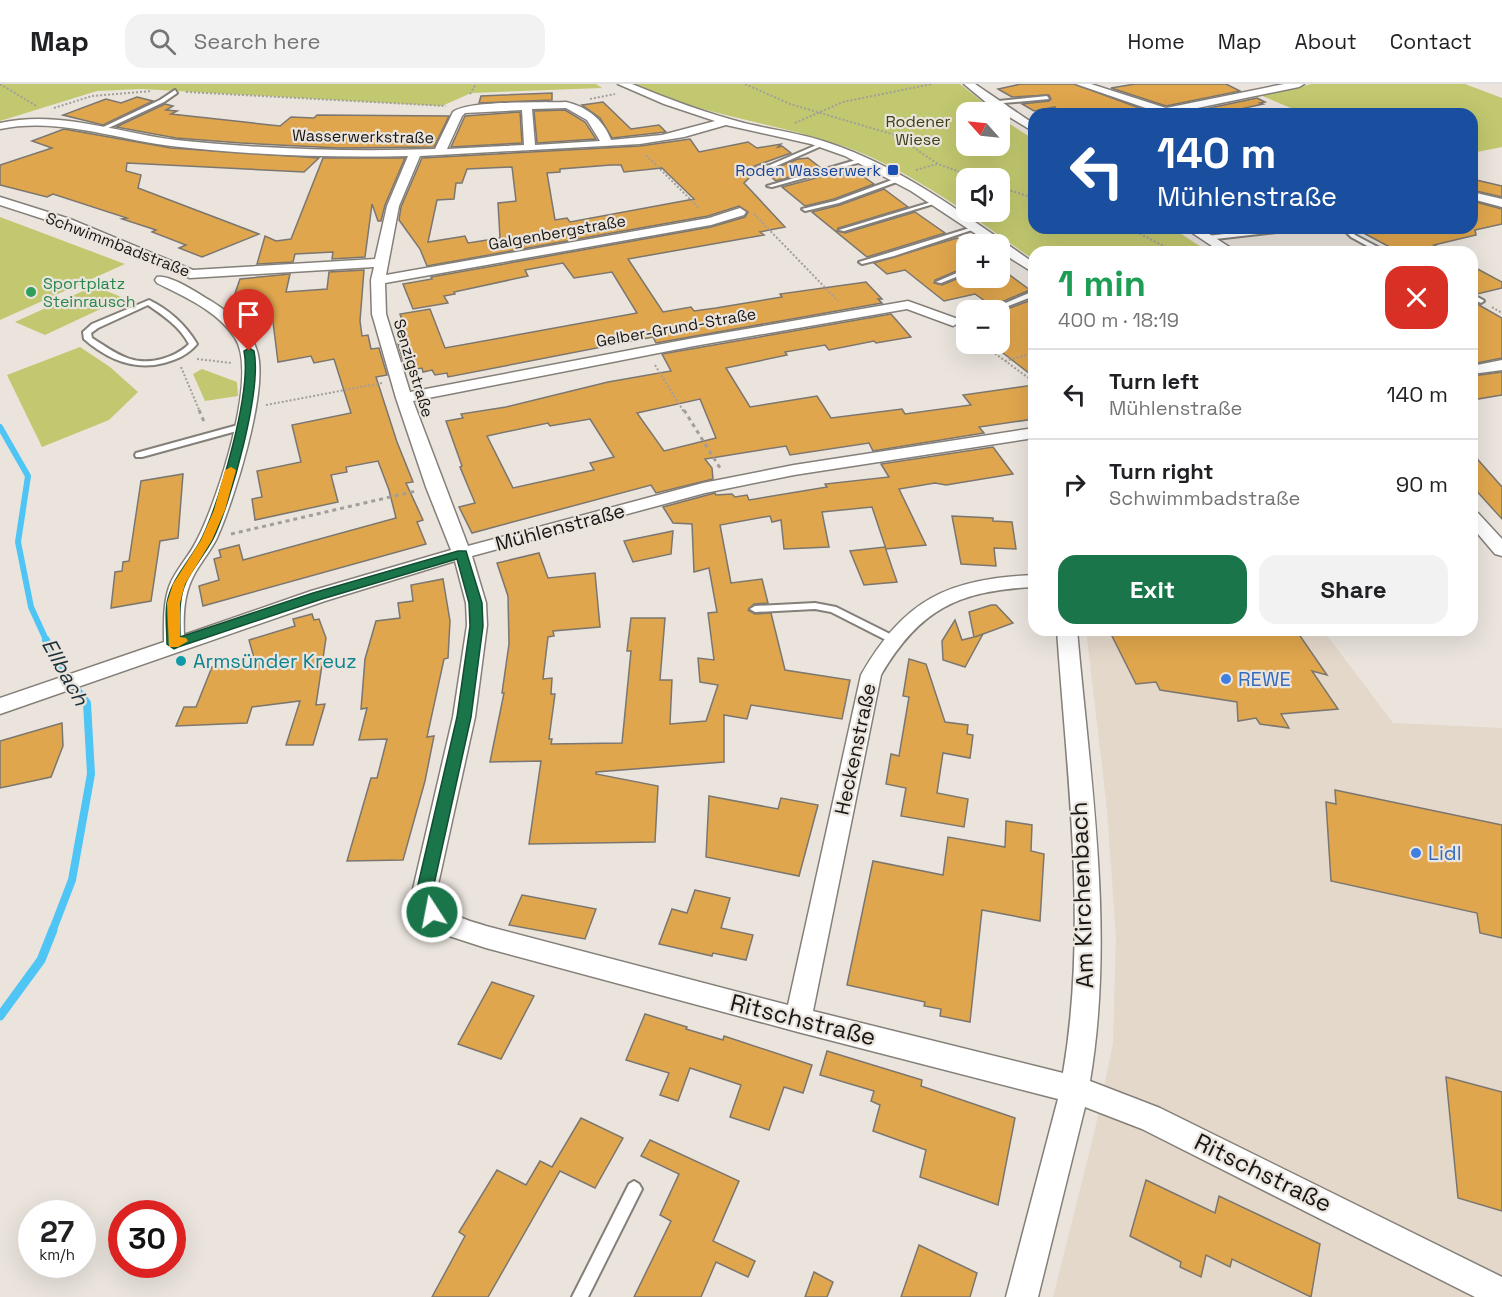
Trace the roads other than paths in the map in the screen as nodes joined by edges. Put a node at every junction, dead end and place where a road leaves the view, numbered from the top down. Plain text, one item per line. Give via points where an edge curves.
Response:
1 (623, 84) edge
2 (983, 84) edge
3 (1081, 84) edge
4 (1299, 84) edge
5 (970, 85) edge
6 (175, 92) road end
7 (1047, 98) dead end
8 (992, 102) joint
9 (527, 108) junction
10 (1155, 108) edge
11 (1192, 108) edge
12 (1010, 114) edge
13 (726, 121) junction
14 (1028, 125) edge
15 (0, 126) edge
16 (100, 130) junction
17 (606, 143) junction
18 (823, 144) junction
19 (530, 148) junction
20 (439, 153) junction
21 (416, 154) junction
22 (863, 160) junction
23 (753, 170) dead end
24 (900, 179) junction
25 (770, 186) dead end
26 (1478, 197) edge
27 (0, 201) edge
28 (937, 202) junction
29 (1502, 203) edge
30 (805, 209) dead end
31 (740, 212) road end
32 (975, 228) junction
33 (842, 230) dead end
34 (984, 234) edge
35 (1201, 234) edge
36 (1242, 234) edge
37 (1351, 234) edge
38 (1207, 238) junction
39 (1220, 246) edge
40 (1373, 246) edge
41 (1010, 252) edge
42 (1013, 254) junction
43 (1010, 255) edge
44 (862, 262) dead end
45 (381, 263) junction
46 (1028, 265) edge
47 (956, 275) edge
48 (162, 280) dead end
49 (378, 280) junction
50 (939, 282) dead end
51 (1028, 295) edge
52 (1478, 299) edge
53 (1481, 301) dead end
54 (1010, 303) edge
55 (956, 319) edge
56 (176, 357) joint
57 (1502, 365) edge
58 (1478, 369) edge
59 (404, 398) junction
60 (241, 427) junction
61 (1028, 436) edge
62 (139, 455) dead end
63 (1478, 524) edge
64 (1502, 550) edge
65 (462, 554) junction
66 (1028, 581) edge
67 (755, 609) dead end
68 (1066, 636) edge
69 (892, 639) junction
70 (174, 644) junction
71 (0, 706) edge
72 (798, 1020) junction
73 (1074, 1089) junction
74 (634, 1189) dead end
75 (1502, 1294) edge
76 (580, 1297) edge
77 (1022, 1297) edge

1 - 13 street
2 - 5 street
3 - 10 street
4 - 11 street
5 - 8 street
6 - 16 lane
7 - 8 lane
9 - 17 street via 566,105 583,110
9 - 19 street
9 - 20 street via 462,110
12 - 14 street
13 - 17 street, Wasserwerkstraße via 687,134
13 - 18 street
15 - 16 street, Wasserwerkstraße via 43,120
16 - 21 street, Wasserwerkstraße via 204,146
17 - 19 street, Wasserwerkstraße
18 - 22 street
18 - 23 lane
19 - 20 street, Wasserwerkstraße
20 - 21 street, Wasserwerkstraße
21 - 45 street, Senzigstraße via 393,206
22 - 24 street
22 - 25 lane
24 - 28 street
24 - 30 lane
26 - 29 street
27 - 45 street, Schwimmbadstraße via 66,222 190,274
28 - 32 street
28 - 33 lane
31 - 49 street, Galgenbergstraße via 711,221
32 - 34 street
32 - 44 lane
35 - 38 street
36 - 38 lane
37 - 40 lane
38 - 39 street
41 - 42 street
42 - 43 lane
42 - 46 street
45 - 49 street, Senzigstraße
47 - 50 lane
48 - 60 street, Schwimmbadstraße via 206,303 227,320 249,351 252,365
49 - 59 street, Senzigstraße via 379,314
51 - 54 lane
52 - 53 lane
55 - 59 street, Gelber-Grund-Straße via 908,304
56 - 56 lane via 193,344 177,322 149,302 87,332 88,339 133,365 150,365
57 - 58 street
59 - 65 street, Senzigstraße
60 - 62 lane
60 - 70 street via 226,489 207,540 179,584 174,603
61 - 65 street, Mühlenstraße via 728,482
63 - 64 street
65 - 70 street, Mühlenstraße
65 - 72 street, Ritschstraße via 476,603 477,626 464,717 425,889 432,912 455,927 486,937
66 - 69 street, Heckenstraße via 982,585 948,596 926,608
67 - 69 lane via 833,609
68 - 73 street, Am Kirchenbach via 1088,957
69 - 72 street, Heckenstraße via 871,675
70 - 71 street, Mühlenstraße
72 - 73 street, Ritschstraße
73 - 75 street, Ritschstraße via 1161,1123
73 - 77 street, Am Kirchenbach
74 - 76 lane

